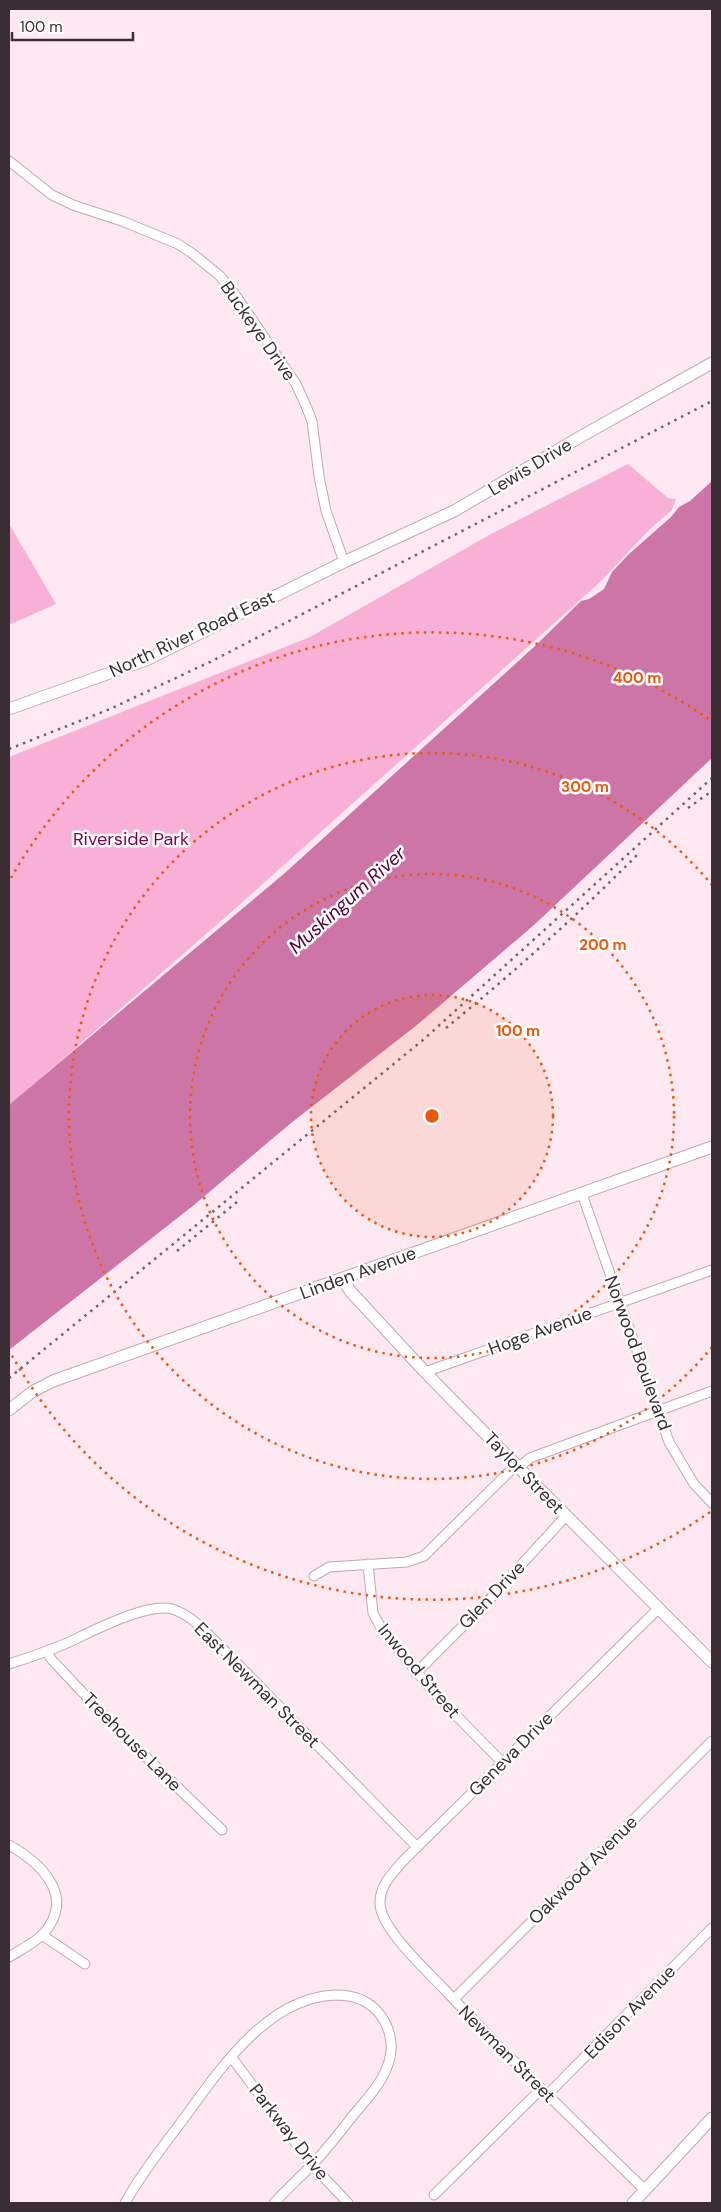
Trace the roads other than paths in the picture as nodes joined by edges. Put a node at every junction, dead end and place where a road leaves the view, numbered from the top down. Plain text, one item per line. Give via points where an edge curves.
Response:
1 (9, 161) edge
2 (712, 364) edge
3 (344, 562) junction
4 (9, 709) edge
5 (712, 1148) edge
6 (582, 1194) junction
7 (712, 1270) edge
8 (342, 1279) junction
9 (620, 1303) junction
10 (425, 1372) junction
11 (712, 1391) edge
12 (9, 1410) edge
13 (658, 1410) junction
14 (517, 1467) junction
15 (712, 1503) edge
16 (566, 1516) junction
17 (368, 1564) junction
18 (314, 1576) dead end
19 (658, 1609) junction
20 (46, 1651) junction
21 (712, 1662) edge
22 (9, 1664) edge
23 (416, 1673) junction
24 (712, 1741) edge
25 (503, 1763) junction
26 (222, 1830) dead end
27 (9, 1845) edge
28 (417, 1847) junction
29 (381, 1909) joint
30 (712, 1928) edge
31 (42, 1935) junction
32 (9, 1957) edge
33 (85, 1964) dead end
34 (454, 1999) junction
35 (232, 2058) junction
36 (544, 2092) junction
37 (712, 2118) edge
38 (312, 2164) junction
39 (645, 2190) junction
40 (434, 2195) dead end
41 (125, 2203) edge
42 (274, 2203) edge
43 (348, 2203) edge
44 (633, 2203) edge

1 - 3 street, Buckeye Drive via 52,195 178,244 200,259 234,292 286,369 306,406 312,421 326,511
2 - 3 street, Lewis Drive via 471,502
3 - 4 street, North River Road East via 146,660
5 - 6 street, Linden Avenue
6 - 8 street, Linden Avenue
6 - 9 street, Norwood Boulevard
7 - 9 street, Hoge Avenue
8 - 10 street, Taylor Street
8 - 12 street, Linden Avenue via 52,1381
9 - 10 street, Hoge Avenue
9 - 13 street, Norwood Boulevard
10 - 14 street, Taylor Street
11 - 13 street
13 - 14 street via 530,1458
13 - 15 street, Norwood Boulevard via 680,1462
14 - 16 street, Taylor Street
14 - 17 street via 424,1556 407,1562
16 - 19 street, Taylor Street
16 - 23 street, Glen Drive via 488,1602
17 - 18 street via 329,1567
17 - 23 street, Inwood Street via 375,1618
19 - 21 street, Taylor Street
19 - 25 street, Geneva Drive
20 - 22 street, East Newman Street
20 - 26 street, Treehouse Lane via 120,1731
20 - 28 street, East Newman Street via 143,1611 166,1608 182,1614 197,1623
23 - 25 street, Inwood Street
24 - 34 street, Oakwood Avenue
25 - 28 street, Geneva Drive
27 - 31 street via 42,1869 54,1888 54,1915
28 - 29 street, Geneva Drive via 384,1884 380,1895
29 - 34 street, Newman Street via 391,1929 411,1954
30 - 36 street, Edison Avenue
31 - 32 street
31 - 33 street
34 - 36 street, Newman Street
35 - 38 street, Parkway Drive
35 - 38 street via 257,2030 302,2001 322,1996 353,1997 365,2001 382,2016 391,2038 388,2066 373,2091
35 - 41 street via 160,2150
36 - 39 street, Newman Street
36 - 40 street, Edison Avenue
37 - 39 street
38 - 42 street
38 - 43 street, Parkway Drive
39 - 44 street

